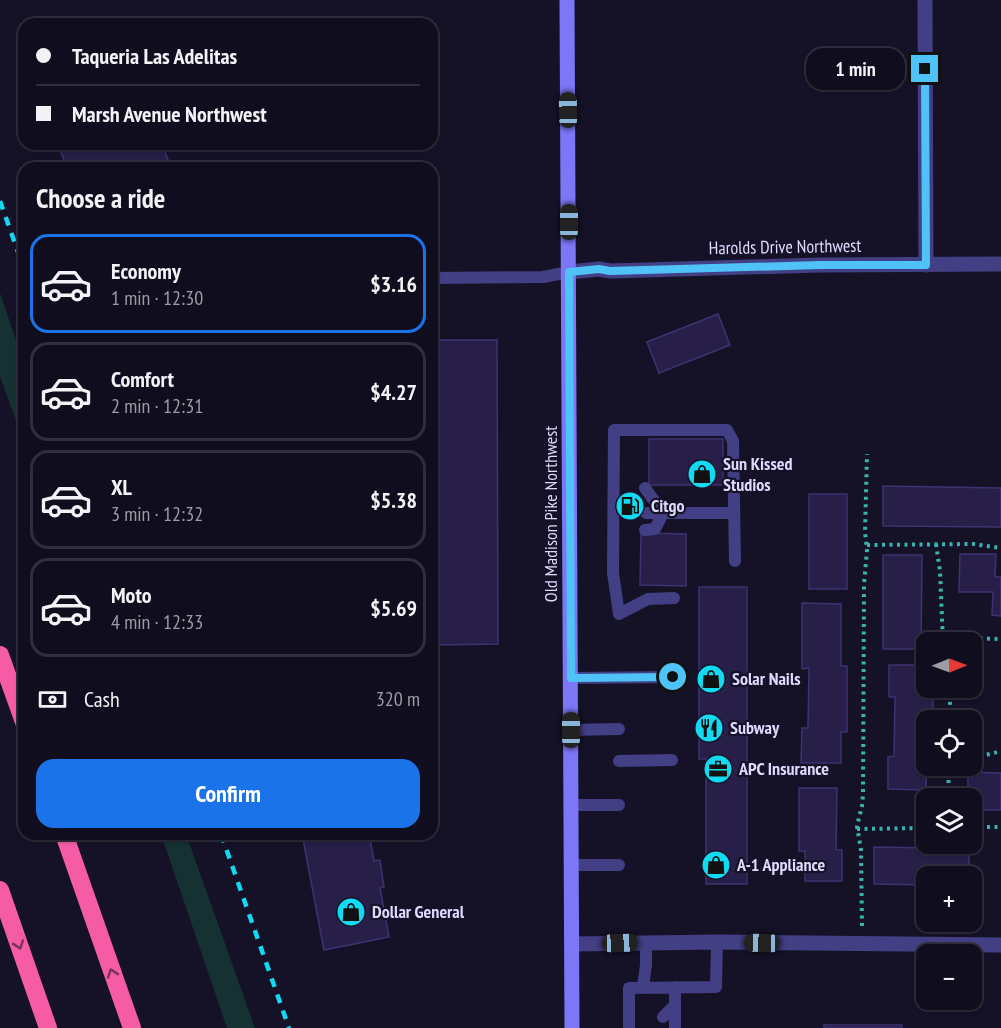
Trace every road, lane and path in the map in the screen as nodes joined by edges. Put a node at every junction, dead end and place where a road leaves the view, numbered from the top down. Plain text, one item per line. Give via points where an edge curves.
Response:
1 (567, 0) edge
2 (925, 0) edge
3 (1001, 264) edge
4 (926, 265) junction
5 (569, 272) junction
6 (438, 278) edge
7 (867, 454) dead end
8 (645, 488) dead end
9 (646, 513) dead end
10 (663, 513) junction
11 (733, 513) junction
12 (645, 530) dead end
13 (936, 544) junction
14 (867, 545) junction
15 (1001, 549) edge
16 (735, 561) dead end
17 (674, 598) dead end
18 (943, 632) edge
19 (982, 639) edge
20 (1001, 639) edge
21 (0, 655) edge
22 (673, 677) dead end
23 (571, 678) junction
24 (18, 705) edge
25 (619, 729) dead end
26 (571, 730) junction
27 (1001, 751) edge
28 (982, 756) edge
29 (672, 760) dead end
30 (619, 761) dead end
31 (571, 805) junction
32 (619, 805) dead end
33 (982, 827) edge
34 (1001, 827) edge
35 (916, 828) edge
36 (857, 829) junction
37 (66, 840) edge
38 (571, 865) junction
39 (619, 865) dead end
40 (0, 890) edge
41 (717, 942) junction
42 (646, 943) junction
43 (572, 944) junction
44 (862, 944) junction
45 (1001, 945) edge
46 (643, 987) junction
47 (675, 987) junction
48 (675, 1005) junction
49 (663, 1017) dead end
50 (48, 1028) edge
51 (132, 1028) edge
52 (572, 1028) edge
53 (629, 1028) edge
54 (675, 1028) edge

1 - 5 main road, Old Madison Pike Northwest
2 - 4 street
3 - 4 street, Harolds Drive Northwest
4 - 5 street, Harolds Drive Northwest
5 - 6 lane via 543,277
5 - 23 main road, Old Madison Pike Northwest
7 - 14 path
8 - 10 lane
9 - 10 lane
10 - 11 lane
10 - 12 lane via 655,529
11 - 16 lane
11 - 17 lane via 733,441 727,430 614,430 618,529 613,573 619,614 648,598
13 - 14 path
13 - 15 path
13 - 18 path
14 - 36 path via 863,795
19 - 20 path
21 - 24 highway
22 - 23 lane
23 - 26 main road, Old Madison Pike Northwest
25 - 26 lane
26 - 31 main road, Old Madison Pike Northwest
27 - 28 path
29 - 30 lane
31 - 32 lane
31 - 38 main road, Old Madison Pike Northwest
33 - 34 path
35 - 36 path
36 - 44 path via 861,850
51 -> 37 highway
38 - 39 lane
38 - 43 main road, Old Madison Pike Northwest
40 -> 50 highway
41 - 42 street
41 - 44 street
41 - 47 lane via 716,987
42 - 43 street
42 - 46 lane
43 - 52 main road, Old Madison Pike Northwest
44 - 45 street
46 - 47 lane
46 - 53 lane via 629,988
47 - 48 lane
48 - 49 lane
48 - 54 lane

